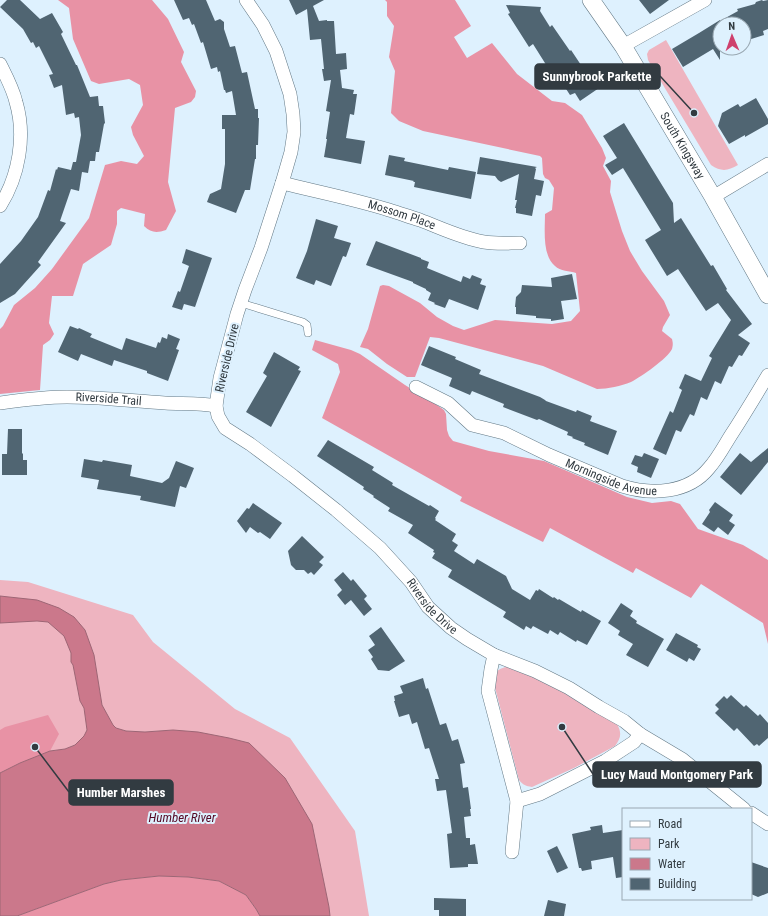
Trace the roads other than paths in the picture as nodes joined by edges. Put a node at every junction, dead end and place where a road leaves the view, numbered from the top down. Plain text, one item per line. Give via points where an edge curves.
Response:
1 (246, 0) edge
2 (591, 0) edge
3 (705, 0) edge
4 (623, 46) junction
5 (0, 64) edge
6 (768, 164) edge
7 (282, 183) junction
8 (713, 197) junction
9 (0, 206) edge
10 (520, 243) dead end
11 (768, 295) edge
12 (241, 303) junction
13 (308, 333) dead end
14 (768, 375) edge
15 (416, 387) dead end
16 (0, 403) edge
17 (216, 406) junction
18 (494, 655) junction
19 (640, 734) junction
20 (517, 801) junction
21 (743, 808) edge
22 (752, 814) edge
23 (768, 824) edge
24 (512, 852) dead end

1 - 7 street, Riverside Drive via 270,37 290,94 294,132
2 - 4 street, South Kingsway
3 - 4 street
4 - 8 street, South Kingsway
5 - 9 street via 16,101 20,120 20,143 12,182
6 - 8 street
7 - 10 street, Mossom Place via 389,210 471,239
7 - 12 street, Riverside Drive
8 - 11 street, South Kingsway
12 - 13 lane via 303,322
12 - 17 street, Riverside Drive via 220,378
14 - 15 street, Morningside Avenue via 718,457 706,472 684,486 650,491 622,486 504,434 472,425 448,403
16 - 17 street, Riverside Trail via 73,397
17 - 18 street, Riverside Drive via 225,428 336,510 380,548 439,618
18 - 19 street, Riverside Drive via 569,688 624,721
18 - 20 street via 488,691
19 - 20 street via 634,742 604,761 540,794
19 - 21 street, Riverside Drive via 682,759
20 - 24 street
22 - 23 street

